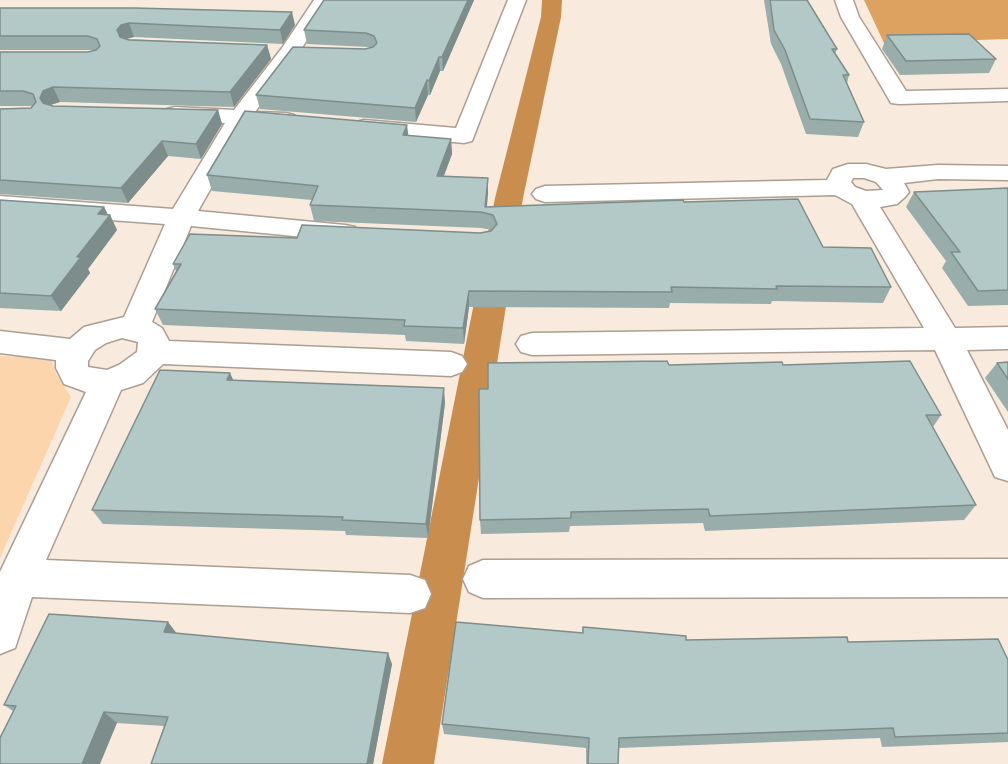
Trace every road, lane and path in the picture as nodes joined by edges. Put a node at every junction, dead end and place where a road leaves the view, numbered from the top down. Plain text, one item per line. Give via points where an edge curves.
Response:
1 (323, 0) edge
2 (517, 0) edge
3 (844, 0) edge
4 (266, 50) edge
5 (300, 51) junction
6 (1008, 96) edge
7 (150, 113) edge
8 (241, 116) junction
9 (311, 122) edge
10 (346, 125) edge
11 (1008, 173) edge
12 (852, 193) junction
13 (545, 194) dead end
14 (0, 204) edge
15 (181, 217) junction
16 (368, 234) edge
17 (134, 327) junction
18 (1008, 338) edge
19 (946, 339) junction
20 (0, 342) edge
21 (532, 344) dead end
22 (76, 351) junction
23 (153, 352) junction
24 (451, 364) dead end
25 (108, 382) junction
26 (1008, 466) edge
27 (18, 578) junction
28 (1008, 578) edge
29 (483, 579) dead end
30 (410, 594) dead end
31 (0, 633) edge

1 - 5 street
2 - 10 street via 464,136
3 - 6 street via 850,17 899,98
4 - 5 street
5 - 8 street
7 - 8 street
8 - 9 street
8 - 15 street
11 - 12 street via 938,172 885,177 848,171 839,178
12 - 13 street
12 - 19 street
14 - 15 street
15 - 16 street
15 - 17 street
17 - 22 street via 95,335
17 - 23 street via 151,336
18 - 19 street
19 - 21 street
19 - 26 street
20 - 22 street
22 - 25 street via 72,368 76,375 84,380
23 - 24 street
23 - 25 street via 131,374
25 - 27 street
27 - 30 street
27 - 31 street
28 - 29 street

